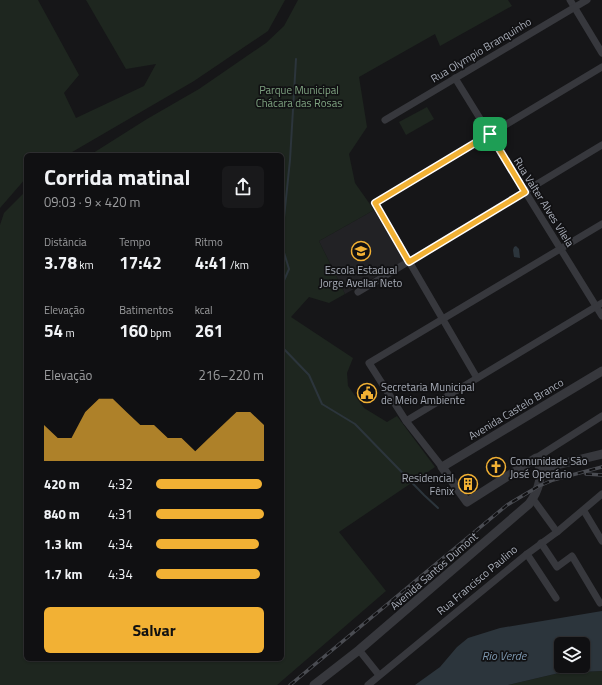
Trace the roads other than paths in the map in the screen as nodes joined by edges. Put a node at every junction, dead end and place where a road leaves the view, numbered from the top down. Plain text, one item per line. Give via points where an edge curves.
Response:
1 (570, 0) edge
2 (587, 0) edge
3 (574, 8) junction
4 (602, 53) edge
5 (602, 67) edge
6 (455, 78) junction
7 (385, 120) dead end
8 (490, 134) junction
9 (602, 145) edge
10 (525, 192) junction
11 (602, 224) edge
12 (560, 248) junction
13 (409, 262) junction
14 (358, 292) dead end
15 (599, 304) edge
16 (602, 316) edge
17 (443, 319) junction
18 (602, 371) edge
19 (477, 378) junction
20 (602, 416) edge
21 (406, 421) junction
22 (602, 454) edge
23 (536, 458) junction
24 (442, 467) junction
25 (540, 469) junction
26 (602, 494) edge
27 (533, 499) junction
28 (584, 511) junction
29 (557, 532) junction
30 (602, 541) edge
31 (541, 543) junction
32 (527, 554) junction
33 (556, 598) dead end
34 (600, 603) dead end
35 (360, 650) junction
36 (380, 676) junction
37 (314, 685) edge
38 (368, 685) edge

1 - 3 street
2 - 3 street, Rua Olympio Branquinho
3 - 4 street
3 - 6 street, Rua Olympio Branquinho
5 - 8 street
6 - 7 street, Rua Olympio Branquinho
6 - 8 street, Rua Valter Alves Vilela
8 - 10 street, Rua Valter Alves Vilela
8 - 13 street via 375,203
9 - 10 street
10 - 12 street, Rua Valter Alves Vilela
10 - 13 street
11 - 12 street
12 - 15 street, Rua Valter Alves Vilela
12 - 17 street
13 - 14 street
13 - 17 street
15 - 16 street, Rua Valter Alves Vilela
15 - 19 street
17 - 19 street
17 - 21 street via 369,363
18 - 24 street, Avenida Castelo Branco
19 - 21 street
20 - 23 street
21 - 24 street
22 - 25 street
23 - 24 street via 467,502
23 - 25 street, Avenida Santos Dumont
25 - 27 street, Avenida Santos Dumont via 539,486
26 - 28 street, Rua Francisco Paulino
27 - 29 street
27 - 35 street, Avenida Santos Dumont
28 - 29 street, Rua Francisco Paulino
28 - 30 street
29 - 31 street, Rua Francisco Paulino
31 - 32 street, Rua Francisco Paulino
31 - 34 street via 557,567 572,556
32 - 33 street
32 - 36 street, Rua Francisco Paulino
35 - 36 street
35 - 37 street, Avenida Santos Dumont
36 - 38 street, Rua Francisco Paulino

